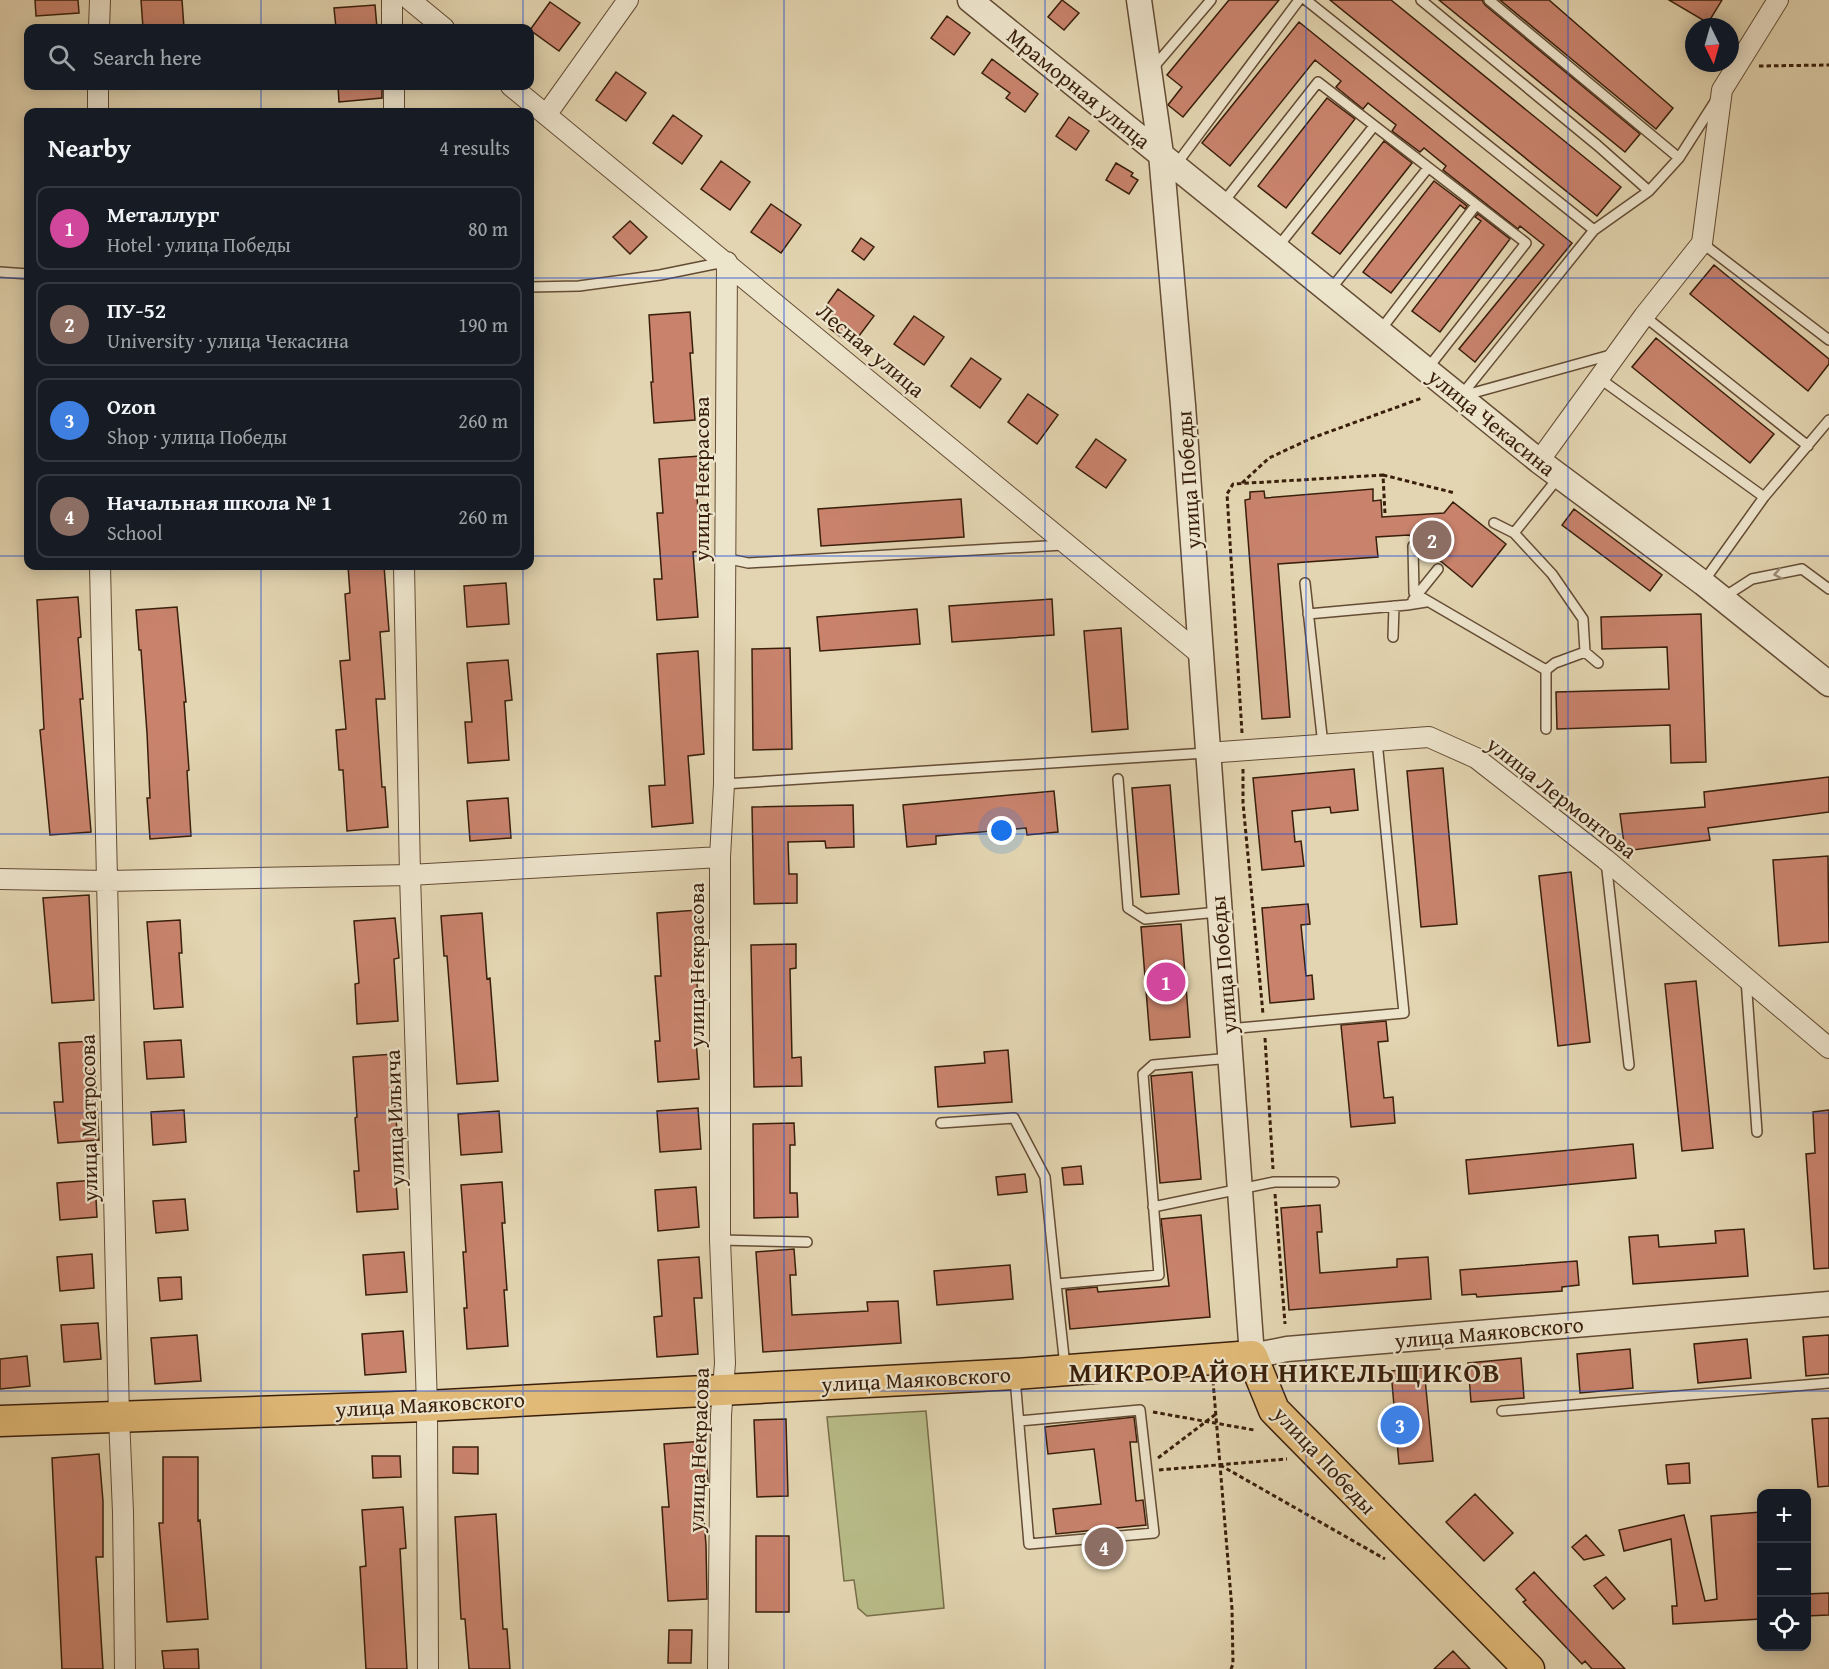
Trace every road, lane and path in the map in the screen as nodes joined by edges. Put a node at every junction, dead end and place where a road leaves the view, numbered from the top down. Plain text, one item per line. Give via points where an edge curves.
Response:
1 (100, 0) edge
2 (392, 0) edge
3 (410, 0) edge
4 (628, 0) edge
5 (970, 0) edge
6 (1139, 0) edge
7 (1211, 0) edge
8 (1299, 0) edge
9 (1306, 0) edge
10 (1421, 0) edge
11 (1489, 0) edge
12 (1778, 0) edge
13 (99, 24) edge
14 (392, 24) edge
15 (439, 24) edge
16 (1739, 62) edge
17 (1829, 65) edge
18 (1739, 67) edge
19 (1733, 72) edge
20 (1148, 73) junction
21 (98, 90) edge
22 (394, 90) edge
23 (516, 90) edge
24 (1722, 90) junction
25 (98, 108) edge
26 (394, 108) edge
27 (546, 115) junction
28 (1374, 126) junction
29 (1679, 158) junction
30 (1168, 160) junction
31 (1428, 168) junction
32 (1649, 191) junction
33 (1222, 204) junction
34 (1476, 205) junction
35 (1594, 230) junction
36 (1702, 243) junction
37 (1276, 248) junction
38 (727, 261) junction
39 (0, 272) edge
40 (24, 274) edge
41 (534, 287) edge
42 (1329, 291) junction
43 (1644, 316) junction
44 (1379, 332) junction
45 (1829, 340) edge
46 (1617, 353) junction
47 (1427, 370) junction
48 (1599, 378) junction
49 (1460, 397) junction
50 (1422, 398) dead end
51 (1829, 420) edge
52 (1808, 446) junction
53 (1539, 461) junction
54 (1383, 475) junction
55 (1559, 476) junction
56 (1240, 484) junction
57 (1455, 493) dead end
58 (1764, 497) junction
59 (1386, 514) dead end
60 (1494, 523) dead end
61 (1514, 533) junction
62 (1068, 545) junction
63 (1413, 546) dead end
64 (724, 558) junction
65 (1438, 569) dead end
66 (100, 570) edge
67 (404, 570) edge
68 (1305, 583) dead end
69 (1703, 583) junction
70 (1829, 589) edge
71 (1723, 598) junction
72 (1422, 599) junction
73 (1394, 606) junction
74 (1308, 614) junction
75 (1393, 637) dead end
76 (1585, 652) junction
77 (1200, 654) junction
78 (1598, 663) dead end
79 (1546, 670) junction
80 (1829, 684) edge
81 (1546, 729) dead end
82 (1377, 741) junction
83 (1323, 746) junction
84 (1243, 750) junction
85 (1207, 753) junction
86 (1118, 779) dead end
87 (724, 784) junction
88 (720, 857) junction
89 (1605, 859) junction
90 (410, 875) junction
91 (0, 879) edge
92 (107, 881) junction
93 (1218, 912) junction
94 (1745, 976) junction
95 (1264, 1026) junction
96 (1228, 1029) junction
97 (1829, 1048) edge
98 (1231, 1058) junction
99 (1629, 1065) dead end
100 (941, 1123) dead end
101 (1757, 1132) dead end
102 (1274, 1182) junction
103 (1334, 1182) dead end
104 (1240, 1188) junction
105 (1153, 1207) junction
106 (720, 1240) junction
107 (807, 1242) dead end
108 (1056, 1284) junction
109 (1829, 1304) edge
110 (1285, 1324) dead end
111 (1252, 1356) junction
112 (1065, 1371) junction
113 (1015, 1374) junction
114 (1212, 1376) dead end
115 (1829, 1383) edge
116 (722, 1389) junction
117 (427, 1406) junction
118 (1140, 1410) junction
119 (1502, 1411) dead end
120 (1216, 1414) junction
121 (118, 1416) junction
122 (0, 1421) edge
123 (1019, 1421) junction
124 (1206, 1422) junction
125 (1217, 1424) junction
126 (1254, 1430) dead end
127 (1287, 1460) dead end
128 (1220, 1465) junction
129 (1147, 1469) junction
130 (1390, 1562) dead end
131 (125, 1669) edge
132 (428, 1669) edge
133 (718, 1669) edge
134 (1231, 1669) edge
135 (1529, 1669) edge

1 - 13 street
2 - 14 street
3 - 15 street
4 - 27 street
5 - 30 street, Мраморная улица
6 - 20 street, улица Победы
7 - 20 lane
8 - 30 lane
9 - 35 lane
10 - 32 lane
11 - 29 lane
12 - 16 street
17 - 18 path
19 - 24 street
20 - 30 street, улица Победы
21 - 25 street
22 - 26 street
23 - 27 street, Лесная улица
24 - 29 lane
24 - 36 street
27 - 38 street, Лесная улица
28 - 31 lane
28 - 33 lane via 1317,82
28 - 37 lane
29 - 32 lane
30 - 33 street, улица Чекасина
30 - 77 street, улица Победы
31 - 34 lane
31 - 42 lane
32 - 35 lane
33 - 37 street, улица Чекасина
34 - 44 lane
34 - 47 lane via 1526,243
35 - 49 lane
36 - 43 street
36 - 45 lane
37 - 42 street, улица Чекасина
38 - 41 lane via 579,286
38 - 62 street, Лесная улица
38 - 64 street, улица Некрасова
39 - 40 lane
42 - 44 street, улица Чекасина
43 - 46 street
43 - 52 lane
44 - 47 street, улица Чекасина
46 - 48 street
46 - 49 lane
47 - 49 street, улица Чекасина
48 - 53 street
48 - 58 lane
49 - 53 street, улица Чекасина
50 - 56 path via 1269,458
51 - 52 lane
52 - 58 lane
53 - 55 street, улица Чекасина
54 - 56 path
54 - 57 path
54 - 59 path
55 - 61 lane
55 - 69 street, улица Чекасина
56 - 84 path via 1233,484 1227,494
58 - 69 lane
60 - 61 lane
61 - 76 lane via 1552,574 1583,619
62 - 64 lane via 748,563
62 - 77 street, Лесная улица
63 - 72 lane via 1414,593
64 - 87 street, улица Некрасова
65 - 72 lane
66 - 92 street, улица Матросова
67 - 90 street, улица Ильича
68 - 74 lane
69 - 71 street, улица Чекасина
70 -> 71 lane via 1802,569 1752,579
71 - 80 street, улица Чекасина
72 - 73 lane
72 - 79 lane
73 - 74 lane
73 - 75 lane
74 - 83 lane
76 - 78 lane
76 - 79 lane
77 - 85 street, улица Победы
79 - 81 lane
82 - 83 street, улица Лермонтова
82 - 89 street, улица Лермонтова via 1429,737 1476,758
82 - 95 lane via 1404,1013
83 - 84 street, улица Лермонтова
84 - 85 street, улица Лермонтова
84 - 95 path via 1243,803
85 - 87 lane
85 - 93 street, улица Победы
86 - 93 lane via 1128,908 1145,919
87 - 88 street, улица Некрасова
88 - 90 street
88 - 106 street, улица Некрасова
89 - 94 street, улица Лермонтова
89 - 99 lane
90 - 92 street
90 - 117 street, улица Ильича
91 - 92 street
92 - 121 street, улица Матросова
93 - 96 street, улица Победы
94 - 97 street, улица Лермонтова
94 - 101 lane
95 - 96 lane
95 - 102 path
96 - 98 street, улица Победы
98 - 104 street, улица Победы
98 - 105 lane via 1153,1065 1143,1074
100 - 108 lane via 1014,1118 1045,1177
102 - 103 lane
102 - 104 lane
102 - 110 path
104 - 105 lane
104 - 111 street, улица Победы
105 - 108 lane via 1159,1275
106 - 107 lane
106 - 116 street, улица Некрасова via 725,1364
108 - 112 lane
109 - 111 street, улица Маяковского via 1287,1349
111 - 112 main road, улица Маяковского
111 - 135 main road, улица Победы via 1274,1410
112 - 113 main road, улица Маяковского
113 - 116 main road, улица Маяковского
113 - 123 lane
114 - 120 path
115 - 119 lane
116 - 117 main road, улица Маяковского
116 - 133 street, улица Некрасова
117 - 121 main road, улица Маяковского
117 - 132 street, улица Ильича
118 - 123 lane
118 - 124 path
118 - 129 lane
120 - 124 path
120 - 125 path
121 - 122 main road, улица Маяковского
121 - 131 street, улица Матросова
123 - 129 lane via 1029,1544 1154,1533
124 - 125 path
124 - 129 path
125 - 126 path
125 - 128 path
127 - 128 path
128 - 129 path
128 - 130 path
128 - 134 path via 1232,1609

